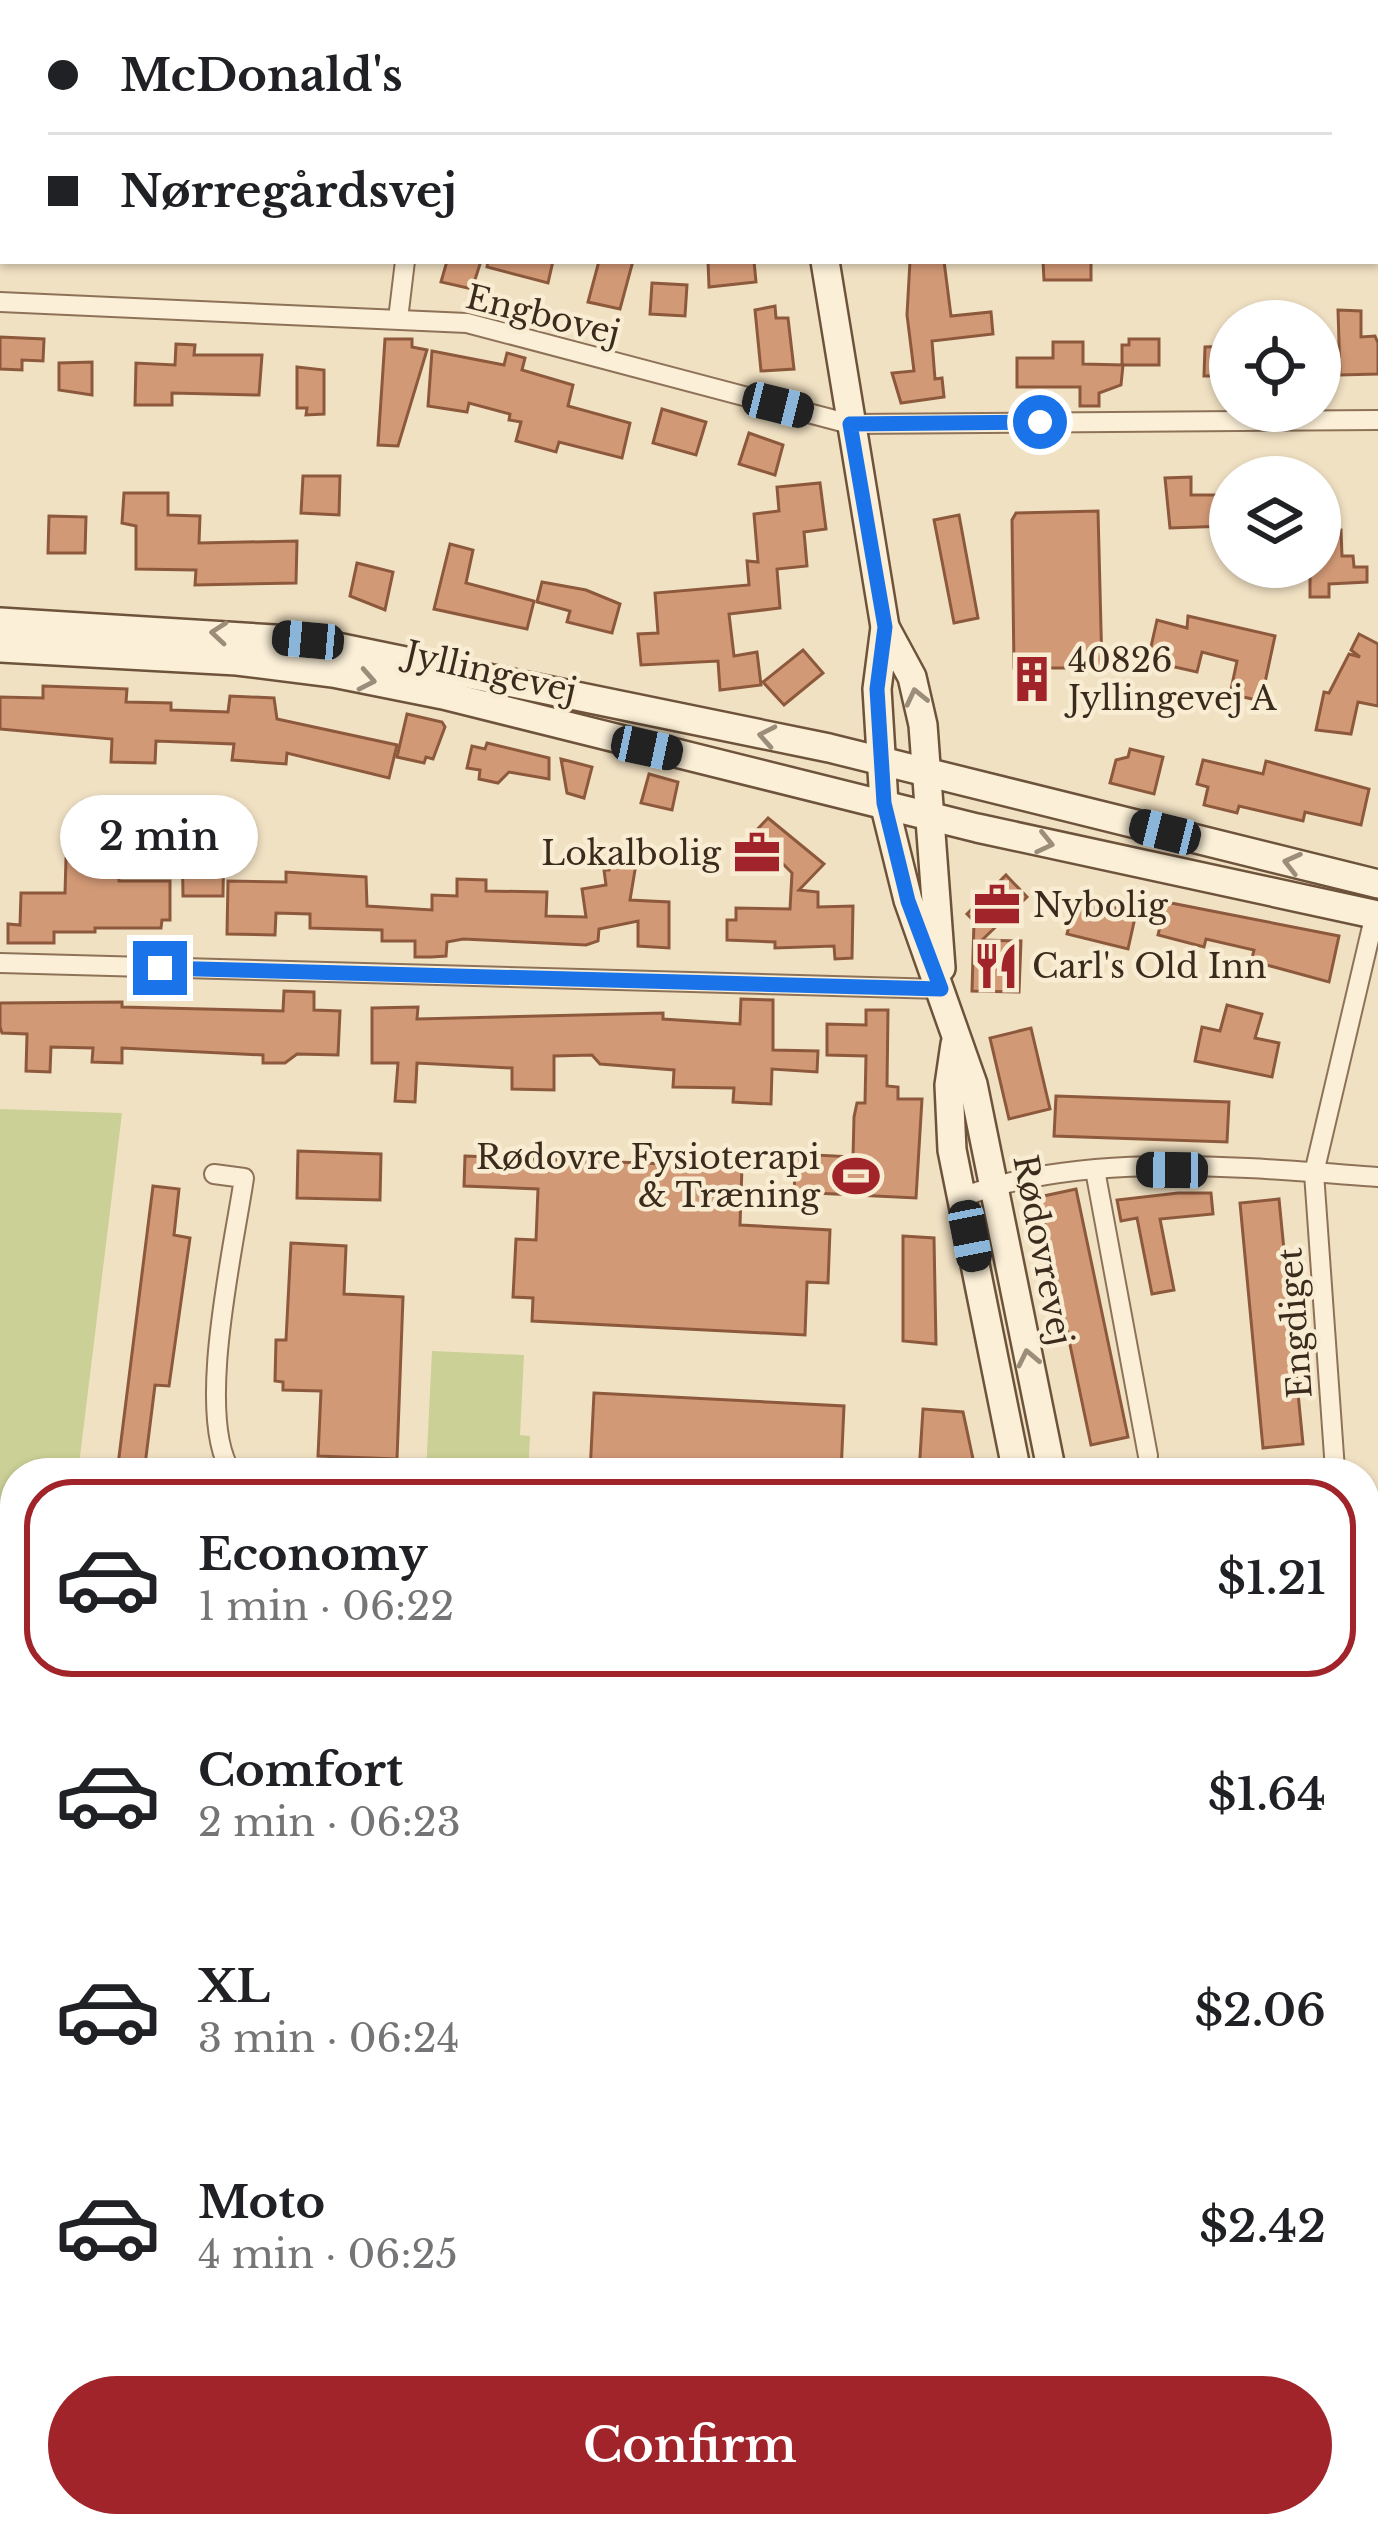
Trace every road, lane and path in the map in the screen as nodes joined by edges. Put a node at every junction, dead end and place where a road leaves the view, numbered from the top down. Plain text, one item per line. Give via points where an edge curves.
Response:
1 (405, 264) edge
2 (825, 264) edge
3 (0, 302) edge
4 (398, 319) junction
5 (1378, 420) edge
6 (850, 424) junction
7 (0, 622) edge
8 (885, 627) junction
9 (0, 648) edge
10 (880, 762) junction
11 (927, 773) junction
12 (884, 803) junction
13 (931, 817) junction
14 (1378, 884) edge
15 (1377, 915) edge
16 (0, 963) edge
17 (941, 989) junction
18 (955, 1044) junction
19 (1095, 1170) junction
20 (1314, 1173) junction
21 (214, 1174) dead end
22 (1378, 1177) edge
23 (993, 1185) junction
24 (962, 1197) junction
25 (1148, 1456) dead end
26 (222, 1458) edge
27 (1014, 1458) edge
28 (1049, 1458) edge
29 (1334, 1458) edge

1 - 4 street
2 - 6 street, Rødovrevej
3 - 4 street, Engbovej
4 - 6 street, Engbovej via 467,323
5 - 6 street, Engbovej
6 - 8 street, Rødovrevej
10 -> 7 street, Jyllingevej via 308,640
8 - 10 street, Rødovrevej
11 -> 8 street, Rødovrevej via 912,677
9 -> 12 street, Jyllingevej via 332,673
10 - 11 street, Jyllingevej
10 - 12 street, Rødovrevej
11 - 13 street, Rødovrevej
14 -> 11 street, Jyllingevej
12 - 13 street, Jyllingevej
12 - 17 street, Rødovrevej
13 -> 15 street, Jyllingevej
13 - 17 street, Rødovrevej
15 - 20 street, Engdiget
16 - 17 street
17 - 18 street, Rødovrevej
18 - 23 street, Rødovrevej via 973,1084
18 - 24 street, Rødovrevej via 949,1085
19 - 20 street
19 - 23 street
19 - 25 street
20 - 22 street
20 - 29 street, Engdiget
21 - 26 street via 244,1178 213,1412
23 - 24 street
28 -> 23 street, Rødovrevej
24 - 27 street, Rødovrevej

